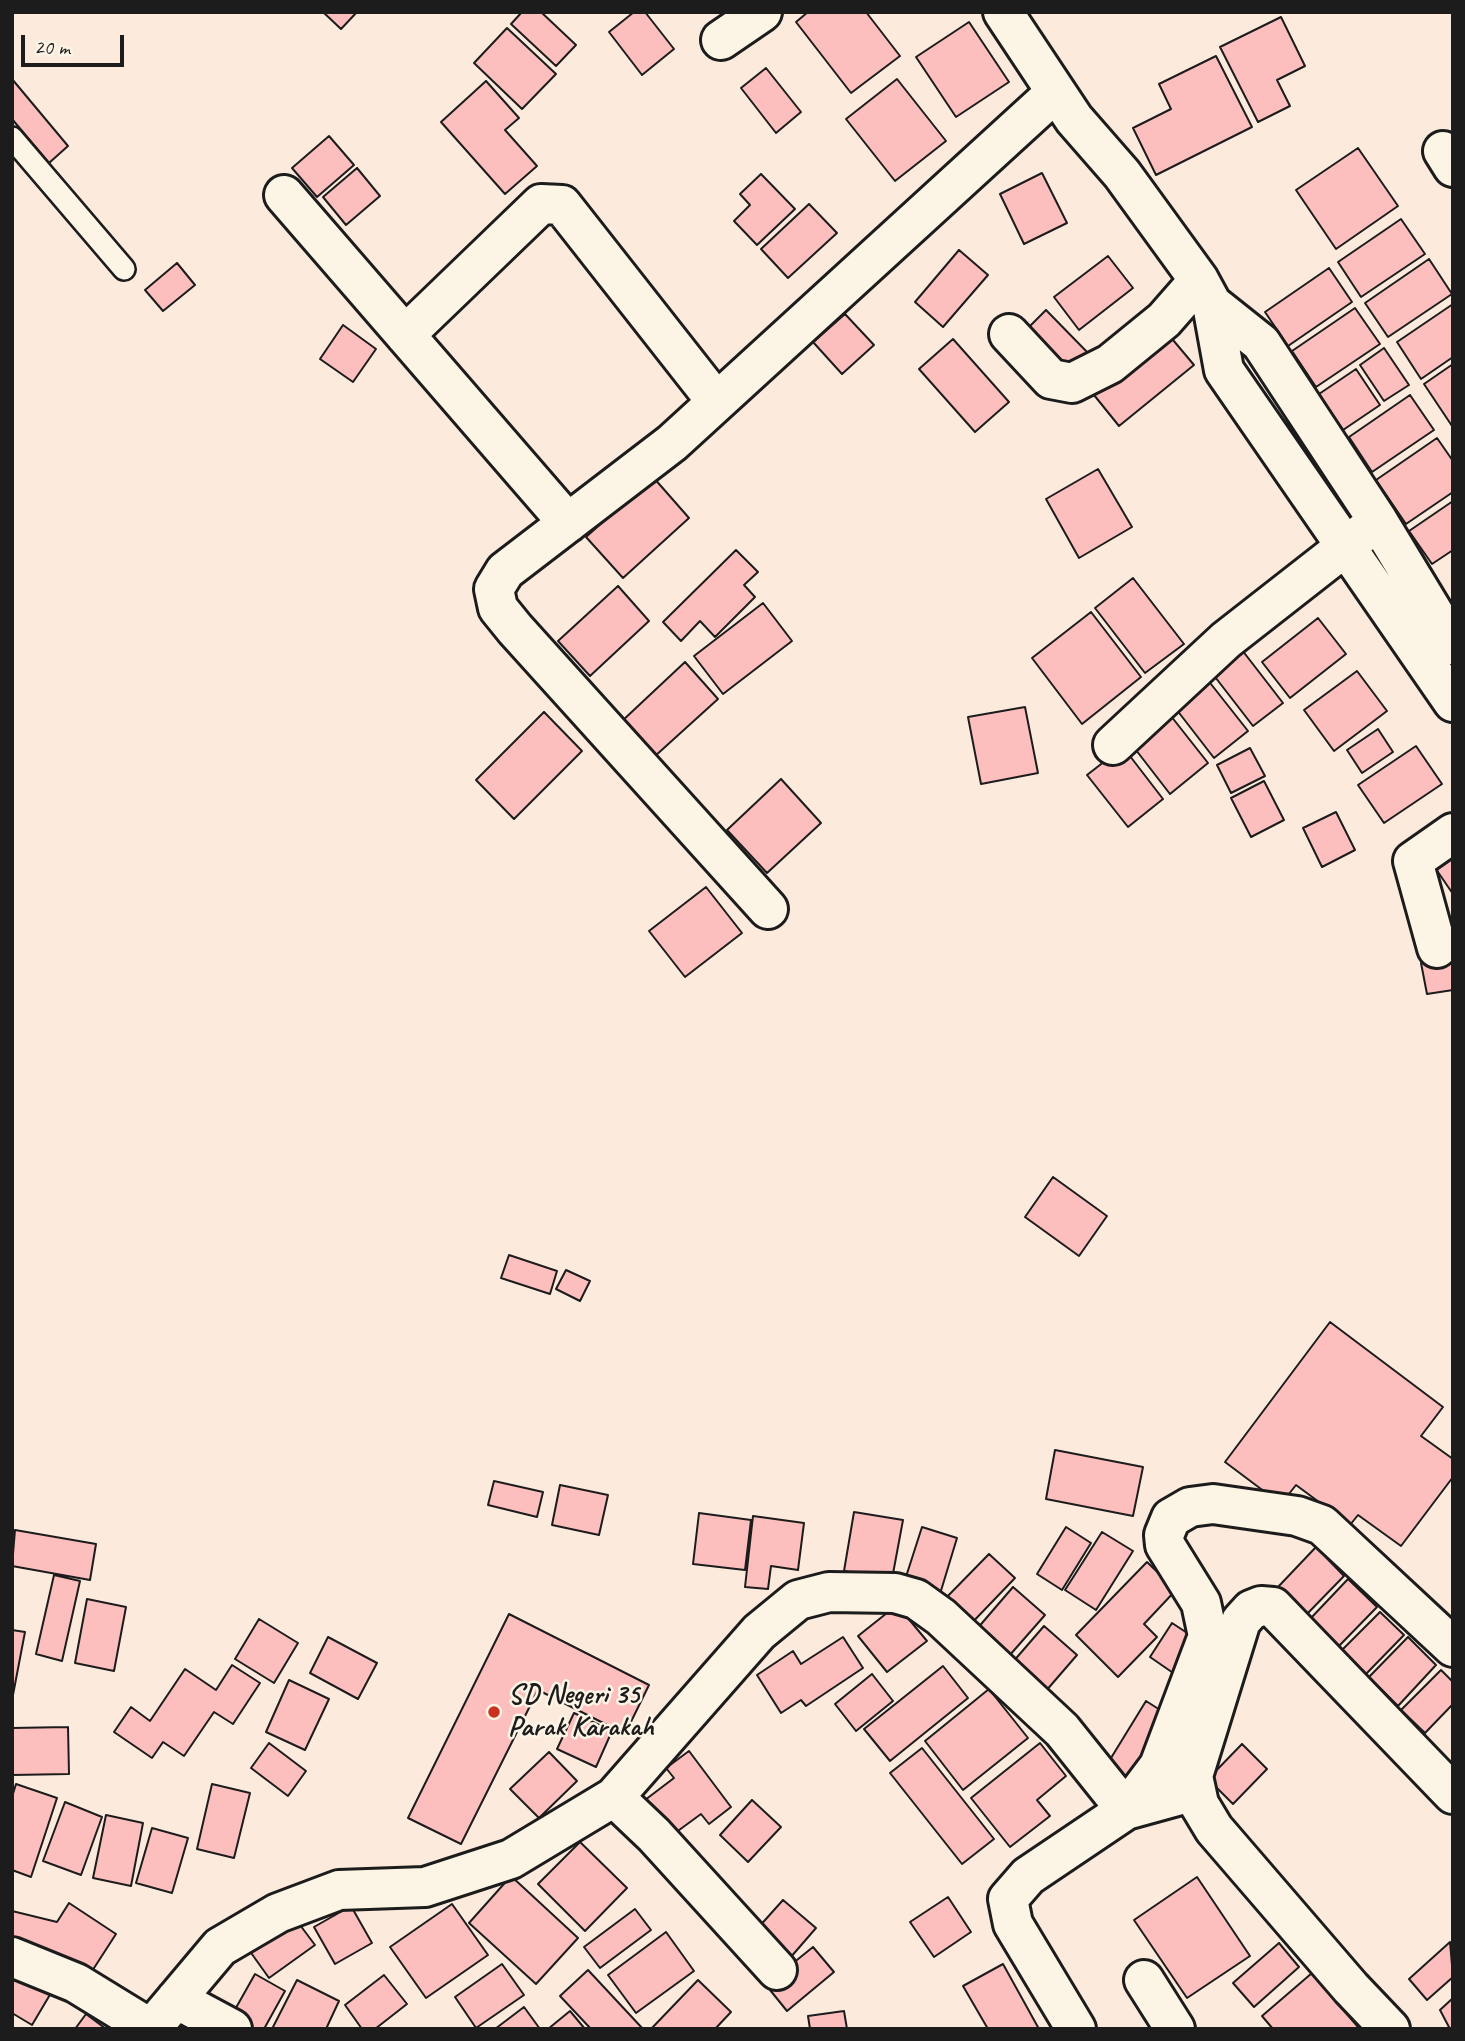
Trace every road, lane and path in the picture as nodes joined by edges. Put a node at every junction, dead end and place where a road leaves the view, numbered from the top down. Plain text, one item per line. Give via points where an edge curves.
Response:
1 (762, 12) edge
2 (1003, 12) edge
3 (721, 40) dead end
4 (1055, 92) junction
5 (12, 138) edge
6 (284, 195) dead end
7 (124, 269) dead end
8 (1206, 292) junction
9 (1009, 334) dead end
10 (405, 335) junction
11 (716, 401) junction
12 (1377, 521) junction
13 (568, 523) junction
14 (1345, 548) junction
15 (1453, 645) edge
16 (1453, 702) edge
17 (1113, 745) dead end
18 (1453, 833) edge
19 (768, 909) dead end
20 (1437, 948) dead end
21 (1453, 1647) edge
22 (1195, 1791) junction
23 (1453, 1794) edge
24 (614, 1797) junction
25 (1126, 1810) junction
26 (12, 1957) edge
27 (777, 1970) dead end
28 (1144, 1980) dead end
29 (176, 1998) junction
30 (151, 2029) edge
31 (232, 2029) edge
32 (1076, 2029) edge
33 (1175, 2029) edge
34 (1390, 2029) edge

1 - 3 street
2 - 4 street
4 - 8 street via 1122,174
4 - 11 street
5 - 7 lane
6 - 10 street
8 - 9 street via 1110,365 1072,383 1051,379
8 - 12 street via 1261,343
8 - 14 street via 1224,370
10 - 11 street via 541,204 562,205
10 - 13 street
11 - 13 street via 672,443
12 - 14 street
12 - 15 street
13 - 19 street via 505,571 494,589 498,608
14 - 16 street
14 - 17 street via 1226,640
18 - 20 street via 1413,861
21 - 25 street via 1322,1525 1297,1516 1213,1504 1177,1512 1166,1524 1165,1545 1201,1603 1208,1636 1159,1766
22 - 23 street via 1193,1776 1241,1621 1261,1606 1273,1607
22 - 25 street
22 - 34 street via 1214,1829
24 - 25 street via 759,1632 798,1600 829,1592 895,1593 916,1599 941,1617 1062,1730
24 - 27 street
24 - 29 street via 512,1859 425,1887 339,1890 278,1913 220,1947
25 - 32 street via 1028,1876 1008,1899 1013,1924
26 - 30 street via 76,1983
28 - 33 street
29 - 30 street
29 - 31 street

